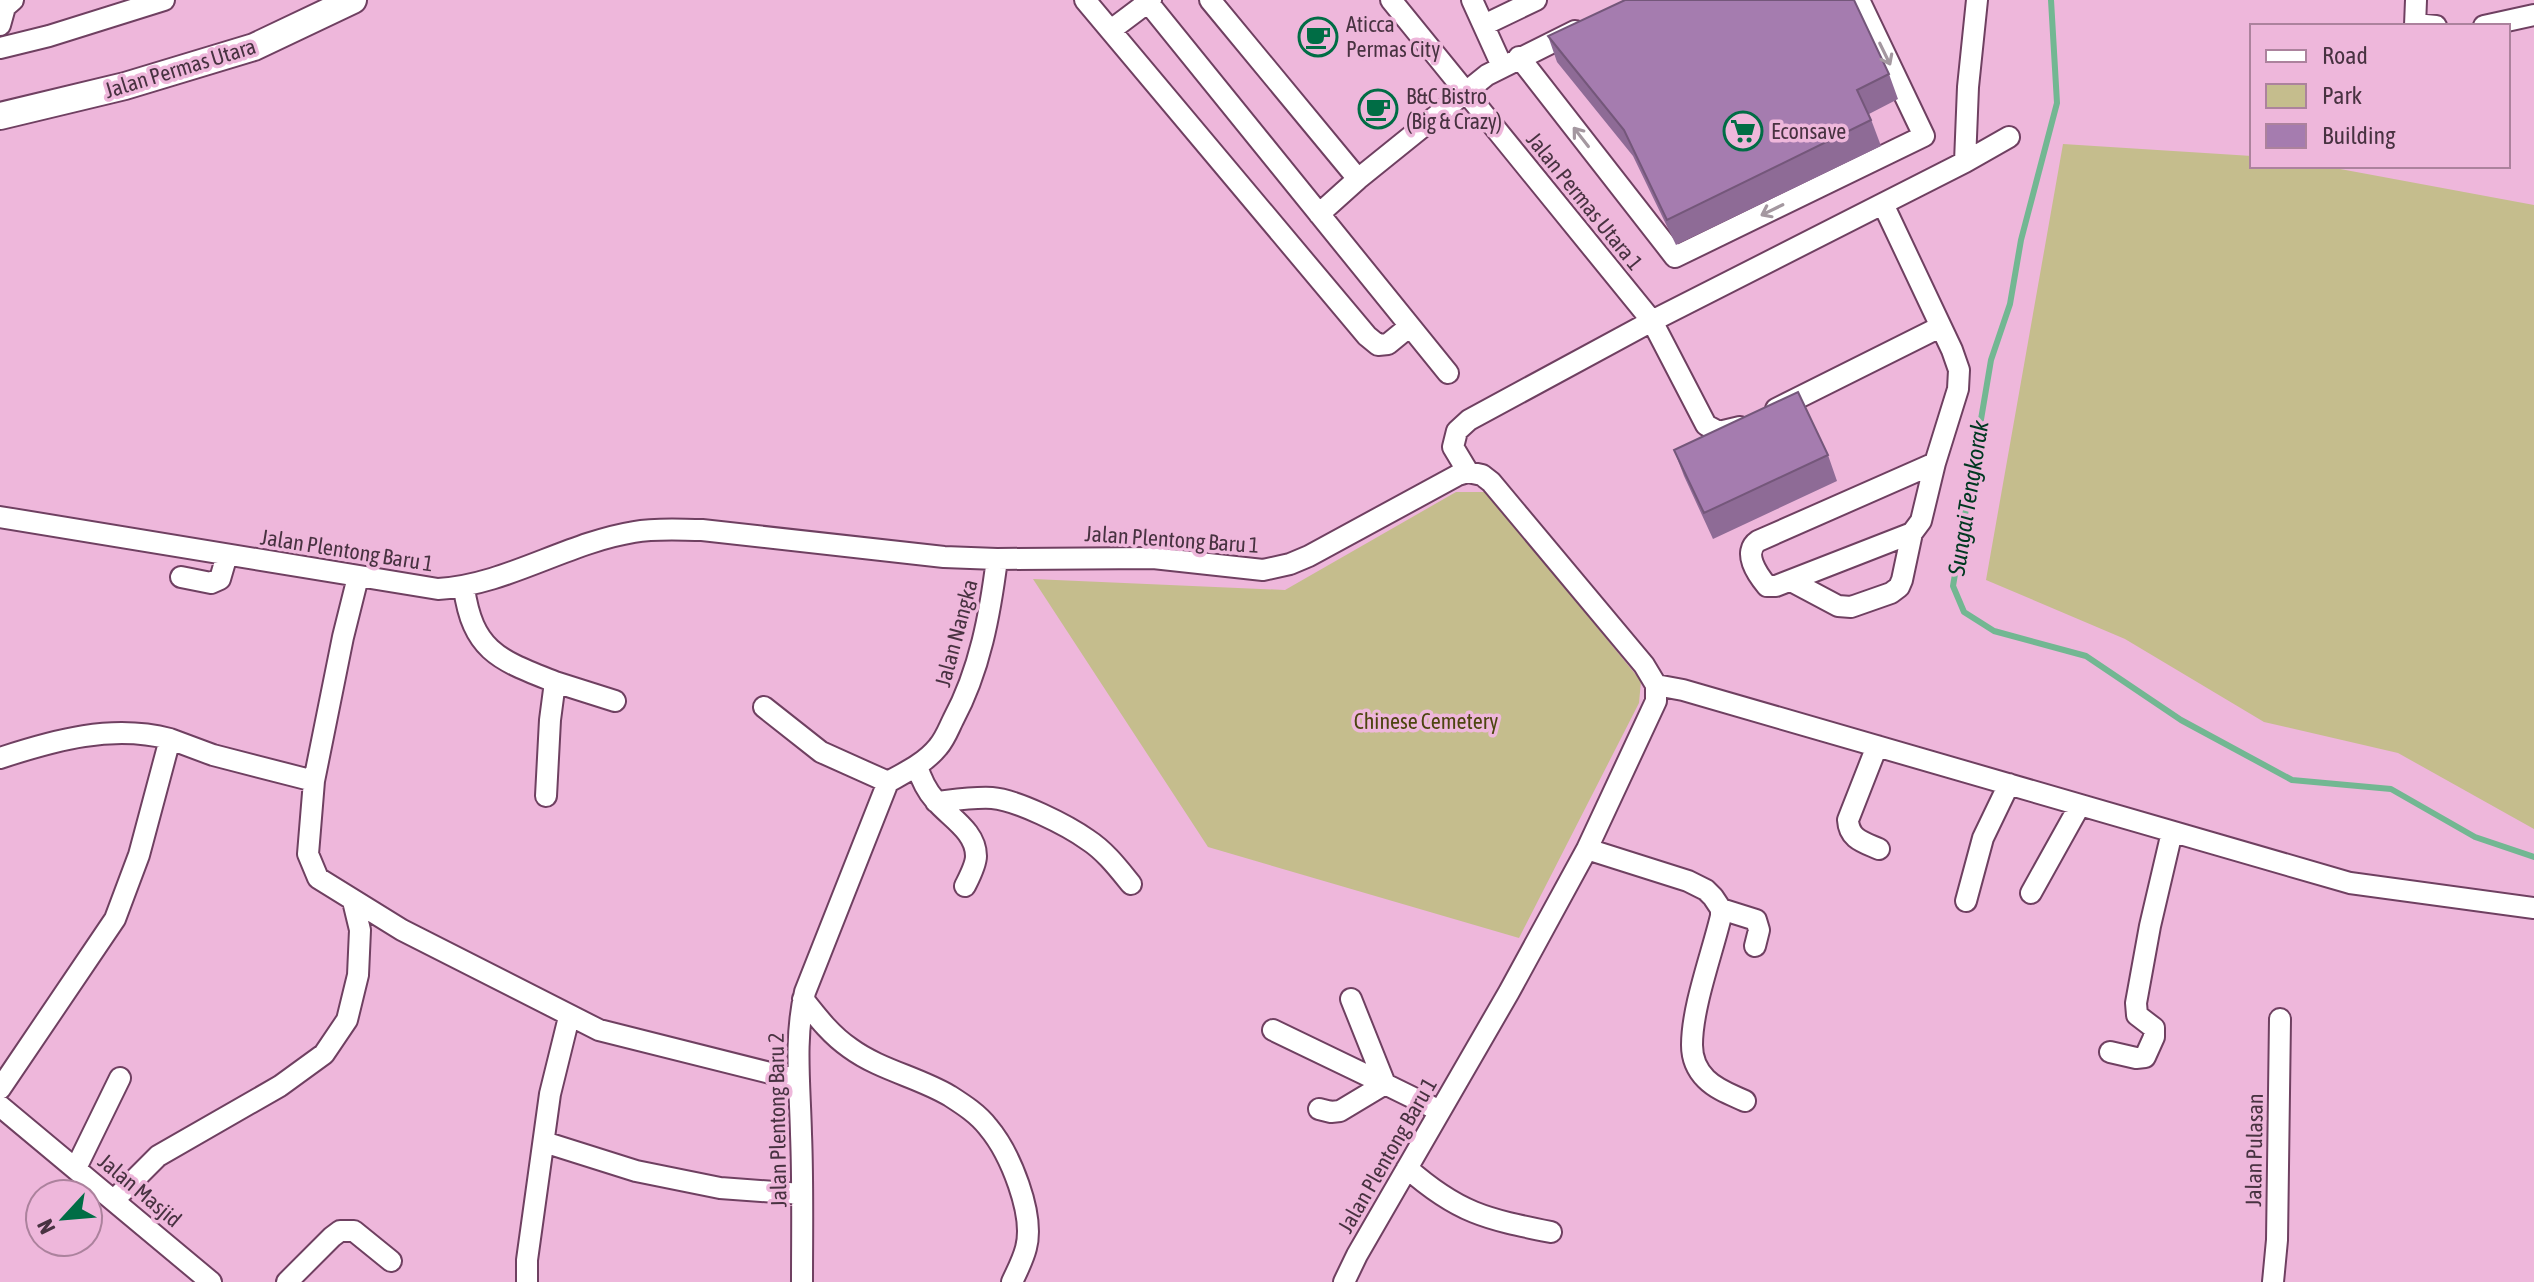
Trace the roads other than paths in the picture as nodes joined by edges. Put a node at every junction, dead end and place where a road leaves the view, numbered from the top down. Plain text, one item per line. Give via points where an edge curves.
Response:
1 (13, 0) edge
2 (164, 0) edge
3 (353, 0) edge
4 (1085, 0) edge
5 (1210, 0) edge
6 (1391, 0) edge
7 (1472, 0) edge
8 (1536, 0) edge
9 (1839, 0) edge
10 (1977, 0) edge
11 (2416, 0) edge
12 (1148, 1) edge
13 (2534, 15) edge
14 (1599, 19) edge
15 (2422, 24) edge
16 (2493, 24) edge
17 (0, 25) edge
18 (1484, 25) junction
19 (1111, 30) junction
20 (0, 48) edge
21 (1511, 62) junction
22 (1465, 91) junction
23 (0, 116) edge
24 (2009, 137) dead end
25 (1965, 162) junction
26 (1358, 179) junction
27 (1883, 204) junction
28 (1319, 214) junction
29 (1652, 321) junction
30 (1410, 326) junction
31 (1940, 327) junction
32 (1448, 373) dead end
33 (1935, 463) junction
34 (1468, 472) junction
35 (0, 517) edge
36 (1912, 533) junction
37 (227, 555) junction
38 (997, 559) junction
39 (181, 577) dead end
40 (358, 577) junction
41 (1791, 581) junction
42 (464, 588) junction
43 (555, 682) junction
44 (1656, 685) junction
45 (615, 701) dead end
46 (764, 707) dead end
47 (170, 739) junction
48 (1877, 746) junction
49 (0, 758) edge
50 (917, 766) junction
51 (314, 781) junction
52 (888, 782) junction
53 (2009, 784) junction
54 (546, 796) dead end
55 (936, 802) junction
56 (2080, 805) junction
57 (2172, 832) junction
58 (1587, 849) junction
59 (1879, 849) dead end
60 (1131, 884) dead end
61 (965, 886) dead end
62 (2031, 893) dead end
63 (353, 901) junction
64 (1966, 901) dead end
65 (2534, 908) edge
66 (1721, 909) junction
67 (1755, 946) dead end
68 (803, 999) junction
69 (1351, 999) dead end
70 (569, 1017) junction
71 (2280, 1019) dead end
72 (1273, 1030) dead end
73 (2110, 1052) dead end
74 (120, 1078) dead end
75 (798, 1080) junction
76 (1385, 1084) junction
77 (0, 1089) edge
78 (1745, 1101) dead end
79 (0, 1106) edge
80 (1319, 1109) dead end
81 (1440, 1111) junction
82 (544, 1142) junction
83 (76, 1168) junction
84 (1407, 1168) junction
85 (802, 1194) junction
86 (114, 1200) junction
87 (1551, 1232) dead end
88 (391, 1261) dead end
89 (211, 1282) edge
90 (287, 1282) edge
91 (527, 1282) edge
92 (802, 1282) edge
93 (1012, 1282) edge
94 (1344, 1282) edge
95 (2273, 1282) edge

1 - 17 street
2 - 20 street
3 - 23 main road, Jalan Permas Utara via 254,47
4 - 19 street
5 - 26 street
6 - 22 street, Jalan Permas Utara 1
7 - 18 street
8 - 18 street
9 -> 21 street via 1860,2 1924,136 1675,257
10 - 25 street
11 - 15 street
12 - 19 street
12 - 28 street
13 - 16 street
14 - 21 street
18 - 21 street
19 - 30 street via 1367,336 1378,345 1388,344
21 - 22 street
22 - 26 street
22 - 29 street, Jalan Permas Utara 1
24 - 25 street
25 - 27 street
26 - 28 street
27 - 29 street
27 - 31 street
28 - 30 street
29 - 31 street, Jalan Permas Utara 1 via 1706,425 1719,432 1733,430
29 - 34 street via 1469,420 1457,431 1453,447
30 - 32 street
31 - 33 street via 1959,380
33 - 36 street via 1921,521
33 - 41 street via 1751,546 1749,552 1767,586
34 - 38 street, Jalan Plentong Baru 1 via 1277,568 1116,556
34 - 44 street via 1482,475 1499,491
35 - 37 street, Jalan Plentong Baru 1
36 - 41 street
36 - 41 street via 1902,580 1891,593 1851,607 1838,606
37 - 39 street via 220,579 211,583
37 - 40 street, Jalan Plentong Baru 1
38 - 42 street, Jalan Plentong Baru 1 via 702,530 634,532
38 - 50 street, Jalan Nangka via 991,606 965,698 939,746
40 - 42 street, Jalan Plentong Baru 1
40 - 51 street
42 - 43 street via 479,638 496,655
43 - 45 street
43 - 54 street
44 - 48 street
44 - 58 street, Jalan Plentong Baru 1 via 1656,701
46 - 52 street via 821,752
47 - 49 street via 100,733
47 - 51 street
47 - 77 street via 139,855 115,919
48 - 53 street
48 - 59 street via 1848,820 1854,837
50 - 52 street, Jalan Nangka
50 - 55 street
51 - 63 street via 308,854 318,878
52 - 68 street, Jalan Plentong Baru 2
53 - 56 street
53 - 64 street via 1983,838
55 - 60 street via 985,798 1015,803 1088,839
55 - 61 street via 973,842 977,858
56 - 57 street
56 - 62 street
57 - 65 street via 2350,883
57 - 73 street via 2136,1003 2137,1015 2154,1028 2154,1037 2142,1058
58 - 66 street via 1688,881 1706,890
58 - 81 street, Jalan Plentong Baru 1
63 - 70 street
63 - 86 street via 360,930 358,975 347,1020 324,1054 280,1086 158,1156
66 - 67 street via 1757,921
66 - 78 street via 1698,1006 1693,1054 1705,1079
68 - 75 street, Jalan Plentong Baru 2
68 - 93 street via 850,1049 947,1095 987,1125 1014,1170 1025,1206 1026,1248
69 - 76 street
70 - 75 street via 599,1030
70 - 82 street
71 - 95 street, Jalan Pulasan
72 - 76 street
74 - 83 street
75 - 85 street, Jalan Plentong Baru 2
76 - 80 street via 1340,1111
76 - 81 street
79 - 83 street, Jalan Masjid
81 - 84 street, Jalan Plentong Baru 1
82 - 85 street via 636,1171 720,1188
82 - 91 street
83 - 86 street, Jalan Masjid
84 - 87 street via 1433,1191 1473,1214
84 - 94 street, Jalan Plentong Baru 1
85 - 92 street, Jalan Plentong Baru 2
86 - 89 street, Jalan Masjid
88 - 90 street via 354,1231 340,1231

